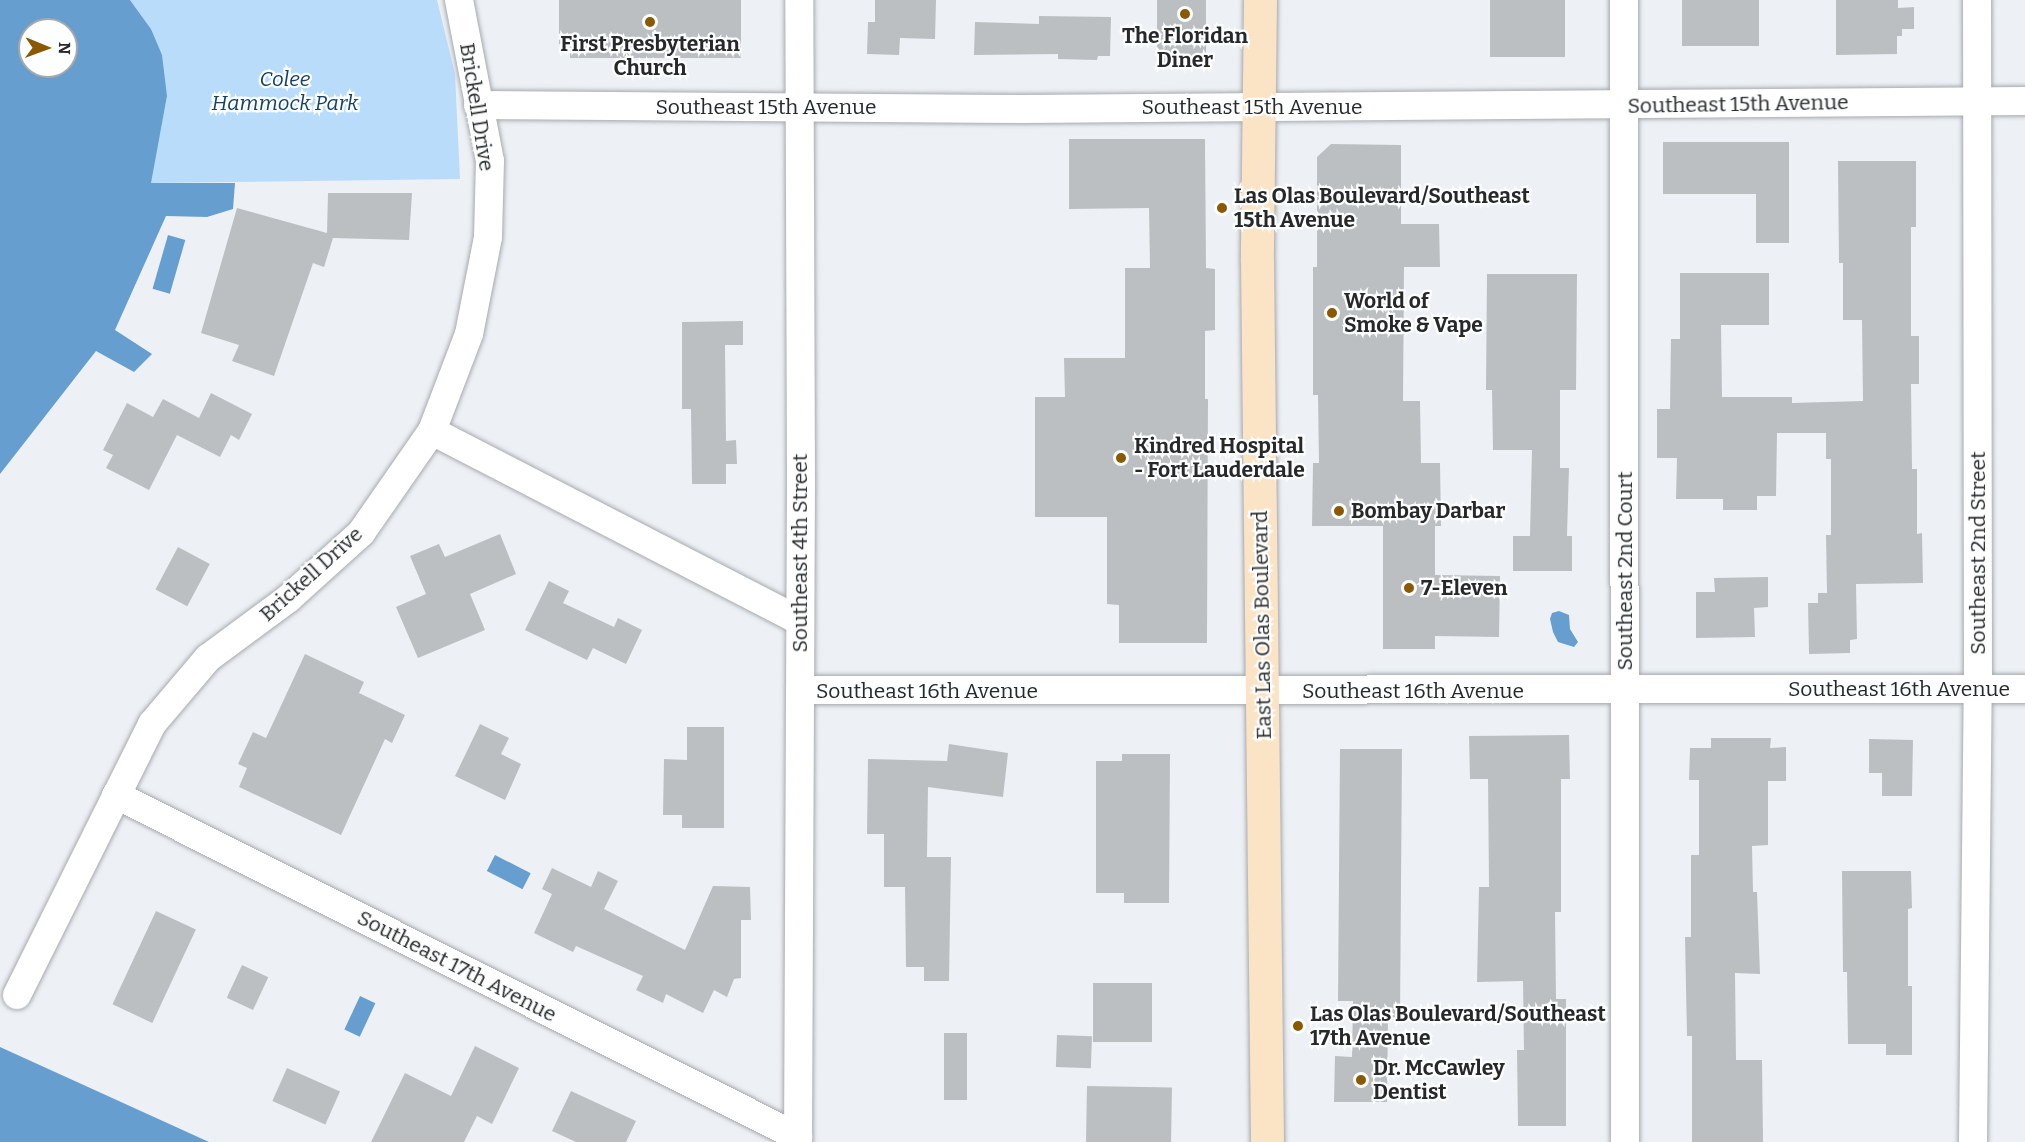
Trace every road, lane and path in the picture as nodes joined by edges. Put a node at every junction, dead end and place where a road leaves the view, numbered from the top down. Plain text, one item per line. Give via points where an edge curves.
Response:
1 (459, 0) edge
2 (799, 0) edge
3 (1260, 0) edge
4 (1624, 0) edge
5 (1977, 0) edge
6 (1978, 100) junction
7 (2025, 101) edge
8 (478, 105) junction
9 (1624, 105) junction
10 (800, 106) junction
11 (1258, 106) junction
12 (432, 431) junction
13 (800, 621) junction
14 (1626, 688) junction
15 (1978, 689) junction
16 (2025, 689) edge
17 (800, 690) junction
18 (1263, 692) junction
19 (116, 795) junction
20 (17, 996) dead end
21 (798, 1140) edge
22 (1268, 1142) edge
23 (1625, 1142) edge
24 (1973, 1142) edge

1 - 8 street, Brickell Drive
2 - 10 street, Southeast 4th Street
3 - 11 main road, East Las Olas Boulevard
4 - 9 street, Southeast 2nd Court
5 - 6 street, Southeast 2nd Street
6 - 7 street, Southeast 15th Avenue
6 - 9 street, Southeast 15th Avenue
6 - 15 street, Southeast 2nd Street
8 - 10 street, Southeast 15th Avenue
8 - 12 street, Brickell Drive via 490,160 488,237 469,334
9 - 11 street, Southeast 15th Avenue
9 - 14 street, Southeast 2nd Court
10 - 11 street, Southeast 15th Avenue
10 - 13 street, Southeast 4th Street
11 - 18 main road, East Las Olas Boulevard
12 - 13 street
12 - 19 street, Brickell Drive via 361,533 289,598 208,658 152,724
13 - 17 street, Southeast 4th Street
14 - 15 street, Southeast 16th Avenue
14 - 18 street, Southeast 16th Avenue
14 - 23 street, Southeast 2nd Court
15 - 16 street, Southeast 16th Avenue
15 - 24 street, Southeast 2nd Street
17 - 18 street, Southeast 16th Avenue
17 - 21 street, Southeast 4th Street
18 - 22 main road, East Las Olas Boulevard
19 - 20 street, Brickell Drive
19 - 21 street, Southeast 17th Avenue

